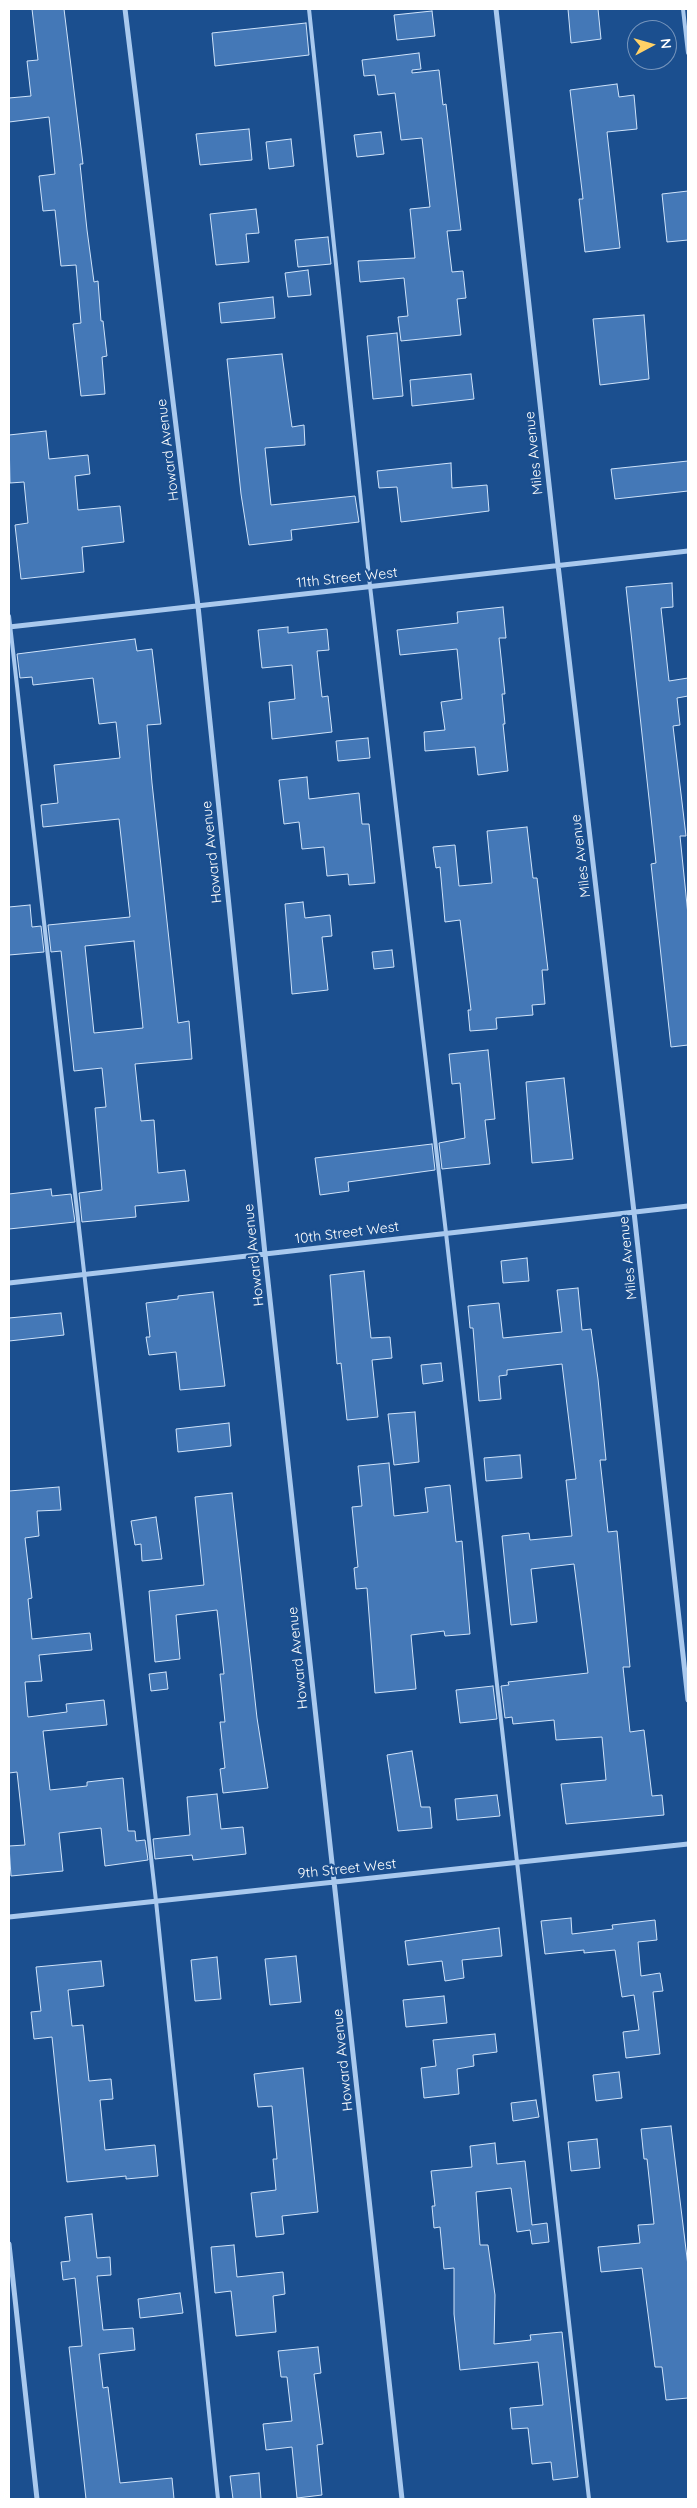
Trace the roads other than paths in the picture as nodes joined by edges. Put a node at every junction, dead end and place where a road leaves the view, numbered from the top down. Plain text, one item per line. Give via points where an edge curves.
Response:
1 (125, 9) edge
2 (309, 9) edge
3 (496, 9) edge
4 (683, 9) edge
5 (688, 53) edge
6 (688, 551) edge
7 (558, 565) junction
8 (370, 586) junction
9 (198, 606) junction
10 (9, 616) edge
11 (9, 627) edge
12 (688, 1206) edge
13 (634, 1212) junction
14 (446, 1233) junction
15 (264, 1254) junction
16 (84, 1275) junction
17 (9, 1283) edge
18 (688, 1700) edge
19 (688, 1844) edge
20 (517, 1863) junction
21 (334, 1881) junction
22 (156, 1901) junction
23 (9, 1918) edge
24 (9, 2244) edge
25 (37, 2499) edge
26 (218, 2499) edge
27 (402, 2499) edge
28 (589, 2499) edge

1 - 9 street, Howard Avenue
2 - 8 lane
3 - 7 street, Miles Avenue
4 - 5 lane
6 - 7 street, 11th Street West
7 - 8 street, 11th Street West
7 - 13 street, Miles Avenue
8 - 9 street, 11th Street West
8 - 14 lane
9 - 11 street, 11th Street West
9 - 15 street, Howard Avenue
10 - 11 lane
11 - 16 lane
12 - 13 street, 10th Street West
13 - 14 street, 10th Street West
13 - 18 street, Miles Avenue
14 - 15 street, 10th Street West
14 - 20 lane
15 - 16 street, 10th Street West
15 - 21 street, Howard Avenue
16 - 17 street, 10th Street West
16 - 22 lane
19 - 20 street, 9th Street West
20 - 21 street, 9th Street West
20 - 28 lane
21 - 22 street, 9th Street West
21 - 27 street, Howard Avenue
22 - 23 street, 9th Street West
22 - 26 lane
24 - 25 street

